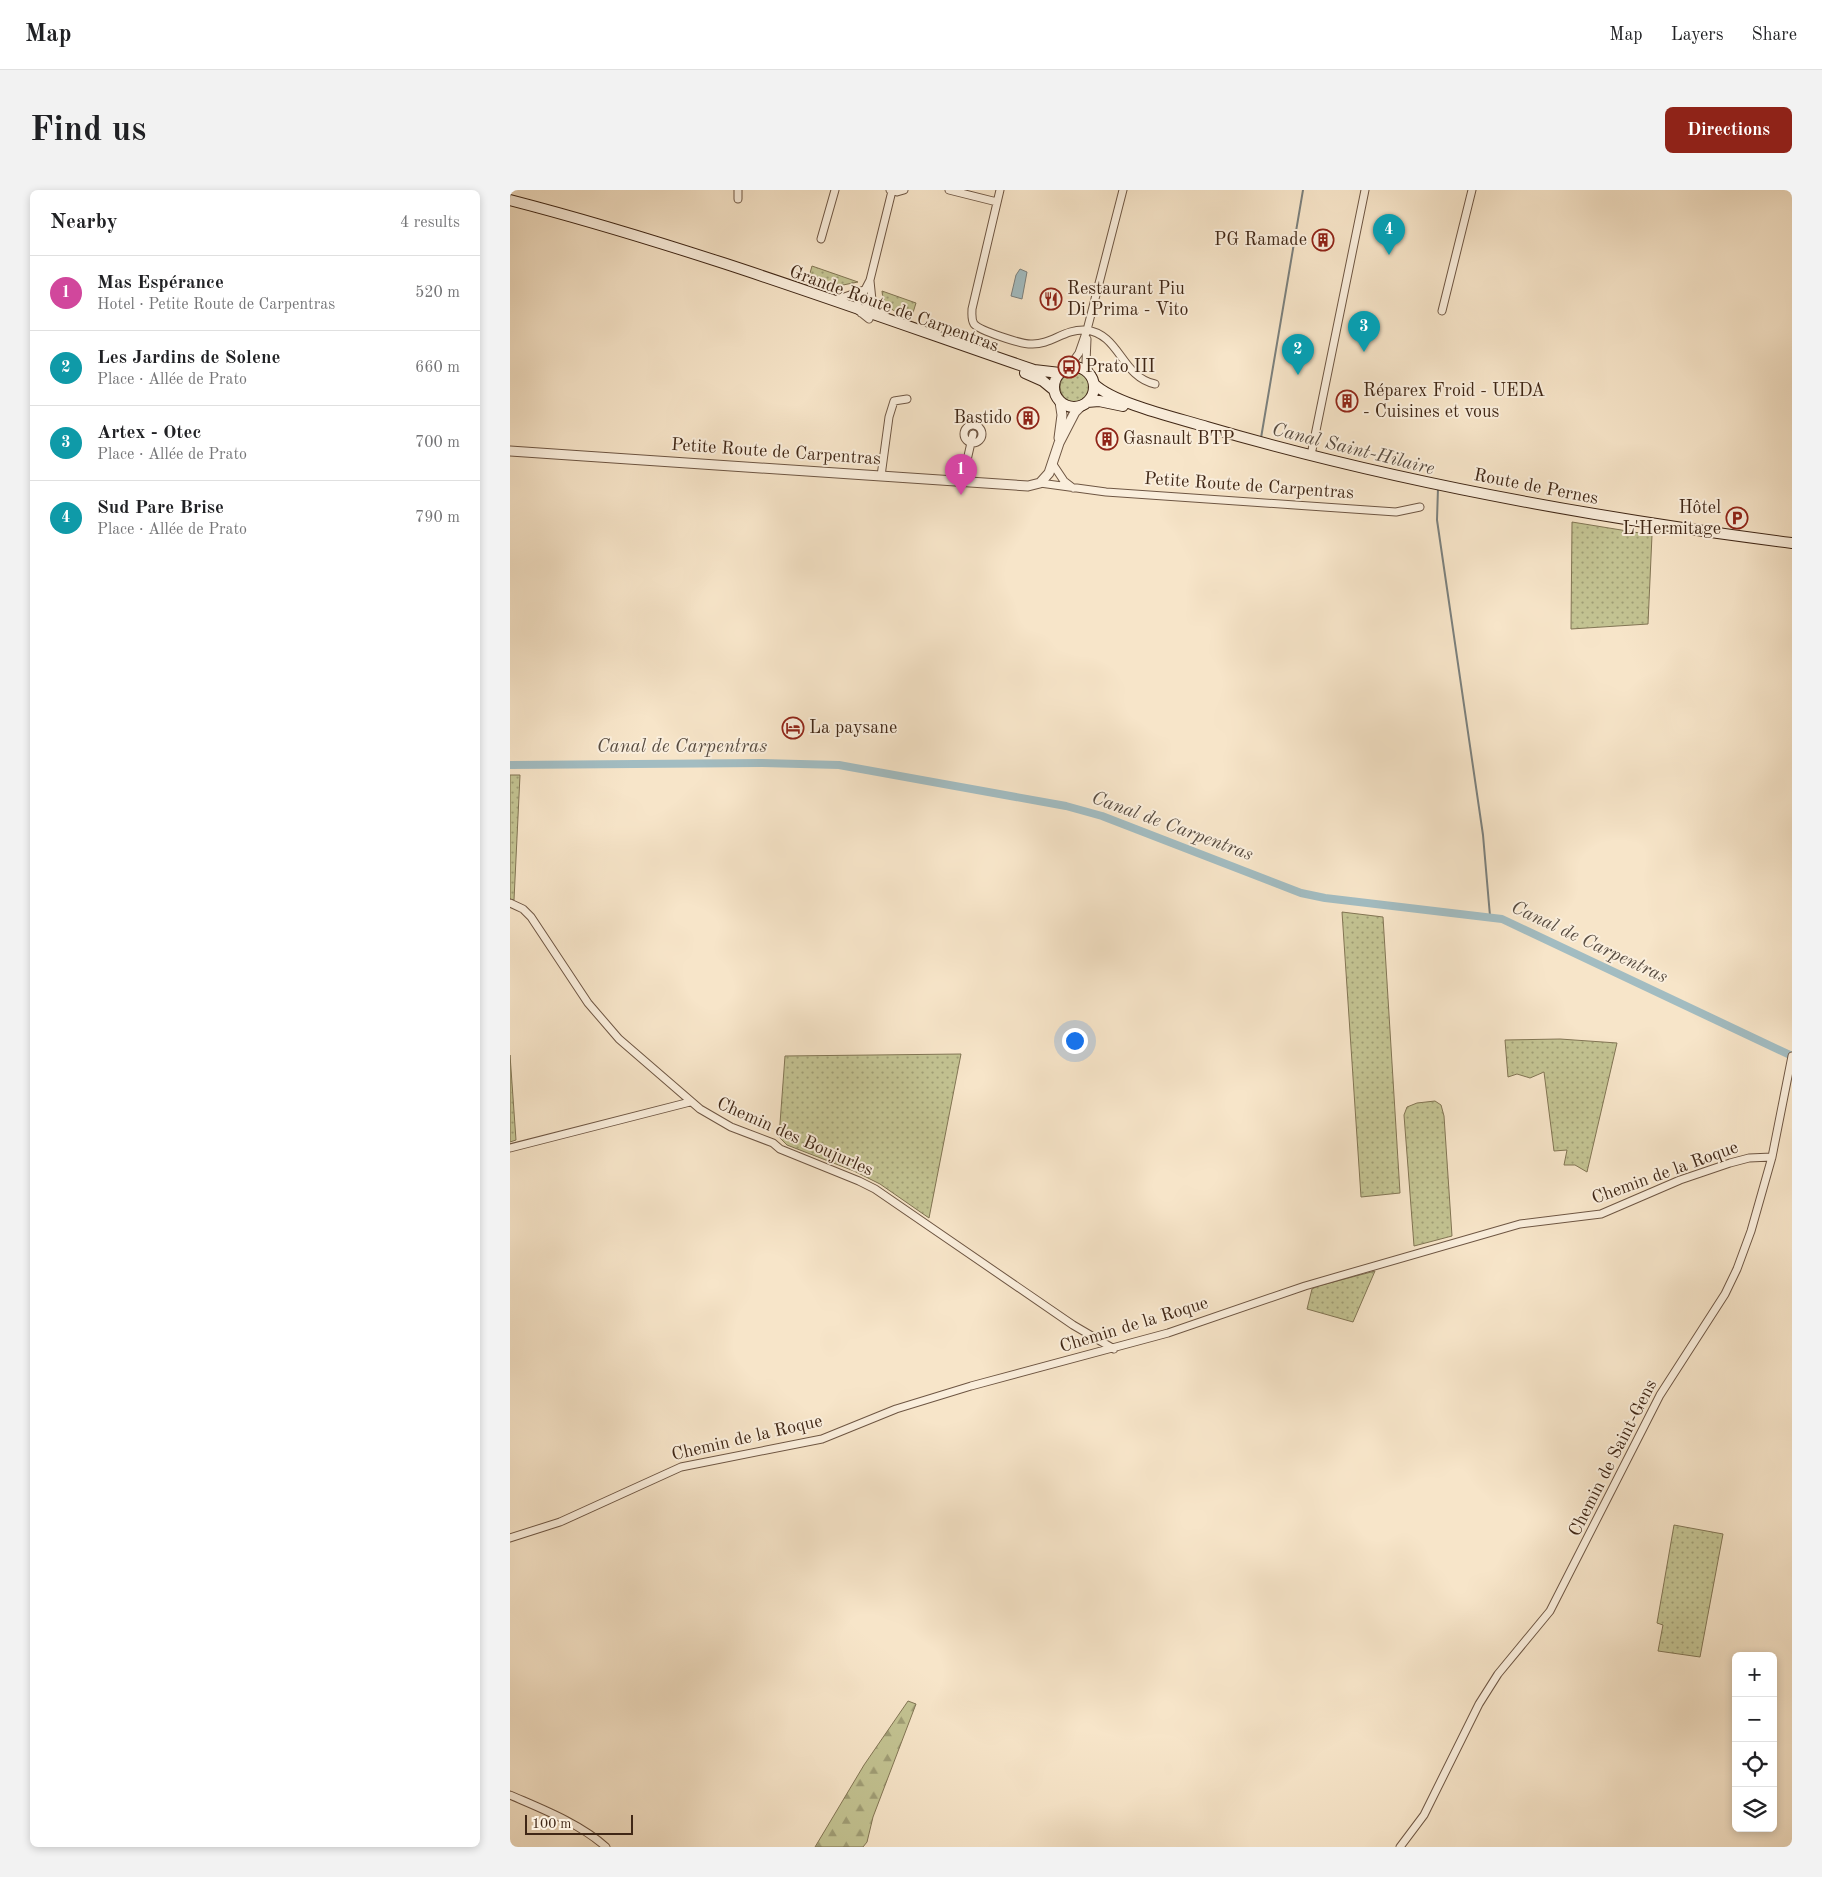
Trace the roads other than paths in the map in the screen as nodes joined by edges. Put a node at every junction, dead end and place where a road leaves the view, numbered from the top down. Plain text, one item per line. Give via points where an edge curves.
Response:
1 (738, 190) edge
2 (835, 190) edge
3 (904, 190) edge
4 (949, 190) edge
5 (1000, 190) edge
6 (1123, 190) edge
7 (1365, 190) edge
8 (1472, 190) edge
9 (890, 191) edge
10 (738, 199) dead end
11 (510, 200) edge
12 (997, 202) junction
13 (822, 239) dead end
14 (870, 280) junction
15 (864, 290) junction
16 (872, 300) junction
17 (836, 303) junction
18 (1442, 311) dead end
19 (863, 313) junction
20 (887, 318) junction
21 (1087, 330) junction
22 (1065, 370) junction
23 (1089, 373) junction
24 (1094, 384) junction
25 (1156, 384) dead end
26 (1054, 390) junction
27 (907, 399) dead end
28 (1060, 402) junction
29 (1084, 404) junction
30 (1180, 419) junction
31 (973, 434) dead end
32 (1058, 443) junction
33 (510, 450) edge
34 (1311, 455) junction
35 (1052, 463) junction
36 (881, 476) junction
37 (962, 482) junction
38 (1040, 482) junction
39 (1075, 489) junction
40 (1420, 507) dead end
41 (1792, 543) edge
42 (510, 903) edge
43 (1791, 1057) edge
44 (690, 1102) junction
45 (510, 1148) edge
46 (1772, 1157) junction
47 (1114, 1349) junction
48 (510, 1538) edge
49 (510, 1795) edge
50 (606, 1847) edge
51 (1400, 1847) edge

1 - 10 street
2 - 13 street
3 - 9 street
4 - 12 street
5 - 12 street
6 - 21 street
7 - 34 street
8 - 18 street
9 - 14 street
11 - 17 main road, Grande Route de Carpentras via 623,231
12 - 21 street via 972,309 975,325 987,332 1031,344 1069,330
14 - 15 street
14 - 16 street
15 - 17 street
15 - 19 street
16 - 19 street
16 - 20 street
17 - 19 main road, Grande Route de Carpentras
17 - 19 main road, Grande Route de Carpentras
19 - 20 main road, Grande Route de Carpentras
19 - 26 main road, Grande Route de Carpentras via 1033,376
20 - 22 main road, Grande Route de Carpentras via 1034,370
21 - 22 street via 1079,353
21 - 23 street
21 - 25 street via 1111,343 1131,371
22 - 23 main road, Grande Route de Carpentras via 1076,367
22 - 26 main road via 1056,378
23 - 24 main road
24 - 29 main road via 1094,391
24 - 30 main road via 1113,396
26 - 28 main road, Grande Route de Carpentras
27 - 36 street via 894,401
28 - 29 main road via 1066,406
28 - 32 street via 1062,415
29 - 30 main road via 1111,403
29 - 32 street via 1075,412
30 - 34 main road
31 - 37 street
32 - 35 street
33 - 36 street, Petite Route de Carpentras
34 - 41 main road, Route de Pernes via 1614,518
35 - 38 street via 1049,473
35 - 39 street via 1064,481
36 - 37 street, Petite Route de Carpentras
37 - 38 street, Petite Route de Carpentras via 1028,486
38 - 39 street, Petite Route de Carpentras
39 - 40 street, Petite Route de Carpentras via 1396,512
42 - 44 street, Chemin des Boujurles via 531,917 588,1003 613,1032
43 - 46 street, Chemin de Saint-Gens
44 - 45 street
44 - 47 street, Chemin des Boujurles via 730,1126 773,1143 780,1150 875,1189 1073,1325
46 - 47 street, Chemin de la Roque via 1749,1158 1680,1180 1601,1214 1520,1224 1305,1286
46 - 51 street, Chemin de Saint-Gens via 1749,1237 1725,1294 1660,1395 1550,1611 1498,1674 1424,1815
47 - 48 street, Chemin de la Roque via 896,1409 822,1439 681,1467 560,1522
49 - 50 street via 551,1813

